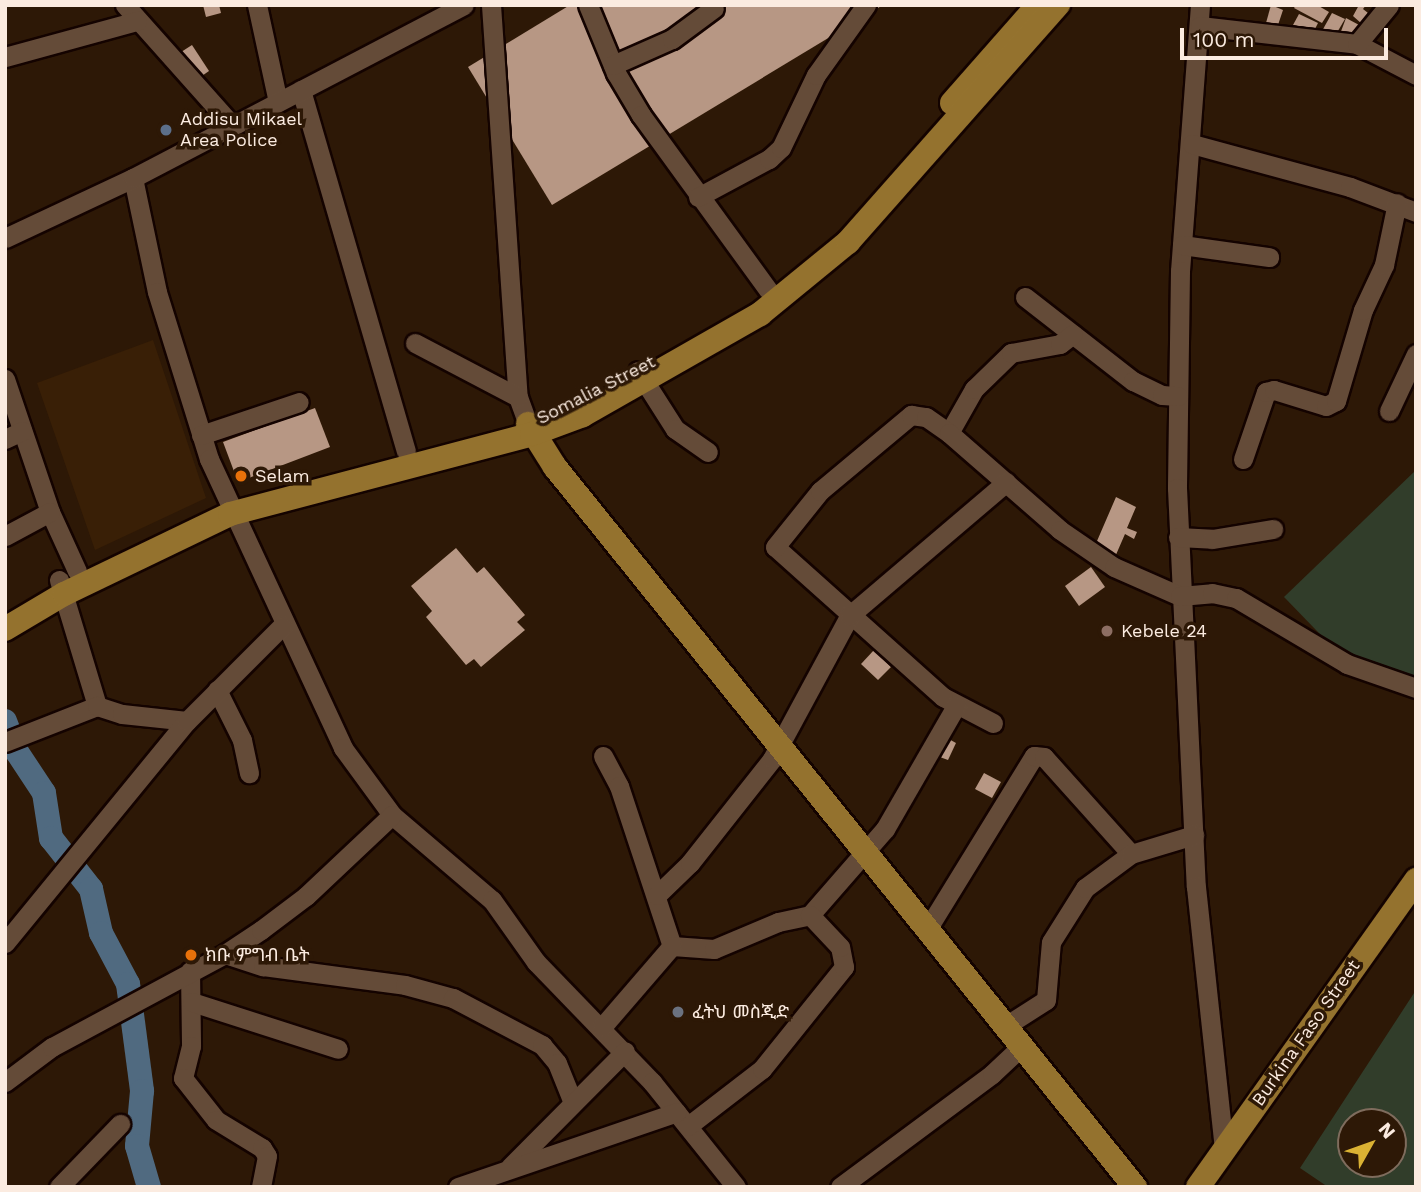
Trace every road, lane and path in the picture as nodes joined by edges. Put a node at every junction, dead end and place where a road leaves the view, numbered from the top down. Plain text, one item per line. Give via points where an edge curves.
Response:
1 (257, 5) edge
2 (464, 5) edge
3 (491, 5) edge
4 (588, 5) edge
5 (866, 5) edge
6 (1038, 5) edge
7 (1058, 5) edge
8 (1200, 5) edge
9 (1389, 5) edge
10 (714, 8) dead end
11 (131, 13) edge
12 (1200, 26) junction
13 (1357, 44) junction
14 (5, 57) edge
15 (613, 65) junction
16 (1416, 75) edge
17 (301, 90) junction
18 (278, 102) junction
19 (231, 124) junction
20 (1192, 144) junction
21 (133, 178) junction
22 (698, 197) junction
23 (1408, 203) edge
24 (5, 238) edge
25 (1182, 245) junction
26 (1269, 257) dead end
27 (768, 290) junction
28 (1025, 297) dead end
29 (1073, 334) junction
30 (415, 343) dead end
31 (1416, 354) edge
32 (641, 376) junction
33 (5, 379) edge
34 (1178, 396) junction
35 (518, 397) junction
36 (299, 402) dead end
37 (1389, 411) dead end
38 (530, 429) junction
39 (949, 433) junction
40 (14, 435) edge
41 (201, 435) junction
42 (405, 451) junction
43 (708, 452) dead end
44 (1243, 459) dead end
45 (1006, 482) junction
46 (228, 509) junction
47 (50, 512) junction
48 (1273, 529) dead end
49 (5, 536) edge
50 (1178, 537) junction
51 (67, 582) junction
52 (1180, 596) junction
53 (5, 610) edge
54 (850, 615) junction
55 (282, 626) junction
56 (5, 629) edge
57 (1416, 688) edge
58 (217, 690) junction
59 (97, 706) junction
60 (956, 706) junction
61 (187, 721) junction
62 (993, 723) dead end
63 (10, 740) edge
64 (782, 744) junction
65 (603, 756) dead end
66 (249, 773) dead end
67 (392, 815) junction
68 (1194, 835) junction
69 (868, 853) junction
70 (1131, 855) junction
71 (1416, 880) edge
72 (657, 895) junction
73 (810, 915) junction
74 (928, 928) junction
75 (5, 943) edge
76 (672, 946) junction
77 (225, 954) junction
78 (190, 971) junction
79 (192, 1002) junction
80 (1007, 1025) junction
81 (602, 1027) junction
82 (1023, 1045) junction
83 (338, 1049) dead end
84 (625, 1051) junction
85 (5, 1082) edge
86 (572, 1100) junction
87 (682, 1119) junction
88 (120, 1124) dead end
89 (1224, 1149) junction
90 (510, 1168) junction
91 (59, 1187) edge
92 (261, 1187) edge
93 (458, 1187) edge
94 (736, 1187) edge
95 (840, 1187) edge
96 (1135, 1187) edge
97 (1198, 1187) edge

1 - 18 street
2 - 17 street
3 - 35 street
4 - 15 street
5 - 22 street via 816,75 781,148
6 - 27 main road, Somalia Street via 871,198
7 - 32 main road via 848,242 760,314
8 - 12 street
9 - 13 street
10 - 15 street via 672,39
11 - 14 street
11 - 19 street
12 - 13 street
12 - 20 street
13 - 16 street
15 - 22 street
17 - 18 street
17 - 42 street
18 - 19 street
19 - 21 street
20 - 23 street
20 - 25 street
21 - 24 street
21 - 41 street via 157,292
22 - 27 street
23 - 44 street via 1363,310 1336,401 1326,406 1274,390 1266,392
25 - 26 street
25 - 34 street
27 - 32 main road, Somalia Street
28 - 29 street
29 - 34 street via 1144,388
29 - 39 street via 1060,344 1011,353 974,389
30 - 35 street
31 - 37 street
32 - 38 main road, Somalia Street
32 - 43 street via 675,429
33 - 40 street
34 - 50 street
35 - 38 street
36 - 41 street
38 - 42 main road, Somalia Street
38 - 46 main road
38 - 64 main road
39 - 45 street
39 - 54 street via 920,415 907,417 820,491 774,543
40 - 47 street
41 - 46 street
42 - 46 main road, Somalia Street
45 - 52 street via 1097,557
45 - 54 street
46 - 51 main road, Somalia Street
46 - 55 street
47 - 49 street
47 - 51 street
48 - 50 street via 1212,539
50 - 52 street
51 - 53 main road, Somalia Street
51 - 56 main road
51 - 59 street
52 - 57 street via 1212,593 1236,597 1347,664
52 - 68 street
54 - 60 street
54 - 64 street via 830,645
55 - 58 street
55 - 67 street via 343,748
58 - 61 street
58 - 66 street via 242,740
59 - 61 street via 122,714
59 - 63 street
60 - 62 street
60 - 69 street via 907,796
61 - 75 street
64 - 69 main road
64 - 72 street via 690,863
65 - 72 street via 619,786
67 - 77 street via 306,896
67 - 81 street via 488,896 536,962
68 - 70 street
68 - 89 street via 1206,1006
69 - 73 street
69 - 74 main road
70 - 74 street via 1044,757 1034,756
70 - 80 street via 1076,897 1051,942 1047,998
71 - 89 main road, Burkina Faso Street
72 - 76 street
73 - 76 street via 778,922 714,949
73 - 87 street via 841,947 844,967 762,1069
74 - 80 main road
76 - 81 street
77 - 78 street
77 - 86 street via 262,966 429,990 501,1020 542,1045 557,1063
78 - 79 street
78 - 85 street via 52,1047
79 - 83 street
79 - 92 street via 191,1046 182,1072 185,1084 216,1120 262,1148 267,1156
80 - 82 main road
81 - 84 street
82 - 95 street via 992,1074
82 - 96 main road
84 - 86 street
84 - 87 street
86 - 90 street
87 - 90 street
87 - 94 street
88 - 91 street
89 - 97 main road, Burkina Faso Street
90 - 93 street

